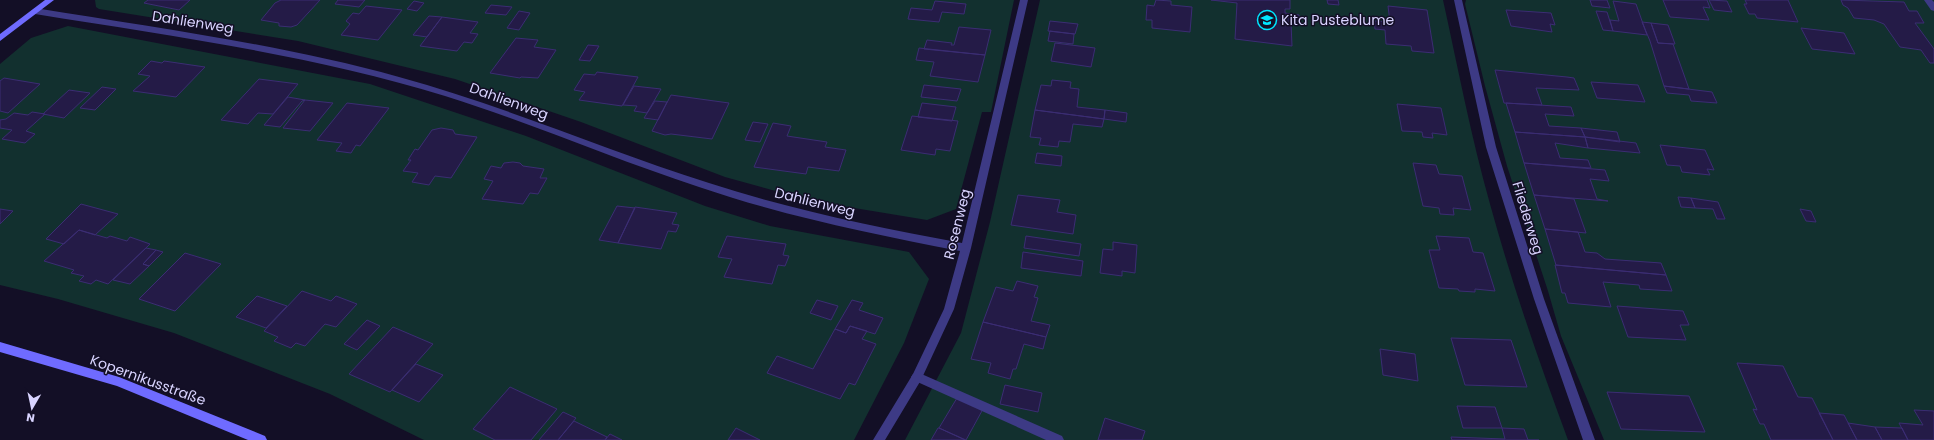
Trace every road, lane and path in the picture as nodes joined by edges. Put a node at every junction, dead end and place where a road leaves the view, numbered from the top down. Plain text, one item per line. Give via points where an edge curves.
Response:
1 (50, 0) edge
2 (1024, 0) edge
3 (1458, 0) edge
4 (1928, 0) edge
5 (1934, 8) edge
6 (35, 11) junction
7 (0, 38) edge
8 (966, 248) junction
9 (0, 348) edge
10 (917, 377) junction
11 (261, 440) edge
12 (879, 440) edge
13 (1058, 440) edge
14 (1589, 440) edge

1 - 6 street
2 - 8 street, Rosenweg
3 - 14 street, Fliederweg via 1491,147 1539,299
4 - 5 street
6 - 7 street
6 - 8 street, Dahlienweg via 273,50 337,64 449,94 703,186 791,212
8 - 10 street, Rosenweg via 949,309
9 - 11 street, Kopernikusstraße via 120,382
10 - 12 street, Rosenweg
10 - 13 street

